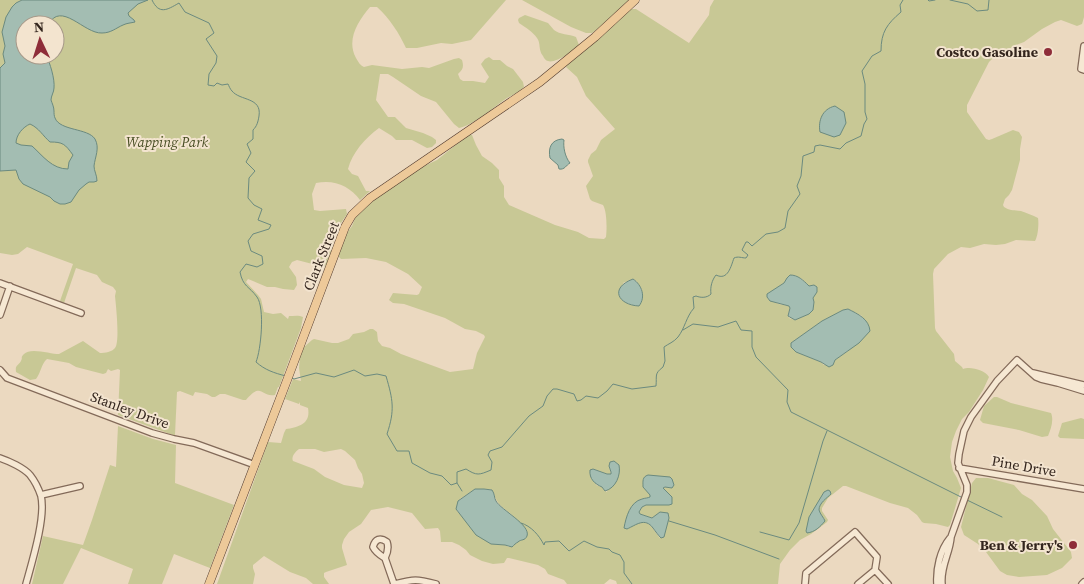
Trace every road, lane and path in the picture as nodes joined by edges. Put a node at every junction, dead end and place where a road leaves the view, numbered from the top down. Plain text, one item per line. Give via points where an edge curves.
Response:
1 (635, 0) edge
2 (1084, 46) edge
3 (1083, 69) edge
4 (0, 283) edge
5 (10, 286) junction
6 (81, 313) dead end
7 (0, 315) edge
8 (0, 370) edge
9 (1033, 373) junction
10 (1084, 385) edge
11 (1084, 391) edge
12 (0, 458) edge
13 (254, 465) junction
14 (959, 468) junction
15 (80, 486) dead end
16 (1084, 489) edge
17 (41, 495) junction
18 (951, 537) junction
19 (386, 558) dead end
20 (875, 570) junction
21 (26, 584) edge
22 (209, 584) edge
23 (395, 584) edge
24 (436, 584) edge
25 (805, 584) edge
26 (858, 584) edge
27 (888, 584) edge
28 (937, 584) edge
29 (942, 584) edge

1 - 13 main road, Clark Street via 540,82 370,198 352,215 345,226
2 - 3 street
4 - 5 street
5 - 6 street
5 - 7 street
8 - 13 street, Stanley Drive via 7,378 152,433 194,443
9 - 10 street
9 - 11 street via 1041,379
9 - 14 street via 1017,360 1001,376 968,422 961,442
12 - 17 street via 30,475
13 - 22 main road, Clark Street
14 - 16 street, Pine Drive
14 - 18 street via 967,485 967,494
15 - 17 street
17 - 21 street via 40,525
18 - 28 street via 940,559
18 - 29 street
19 - 23 street
20 - 25 street via 877,557 855,532 806,573
20 - 26 street
20 - 27 street
23 - 24 street via 411,580

